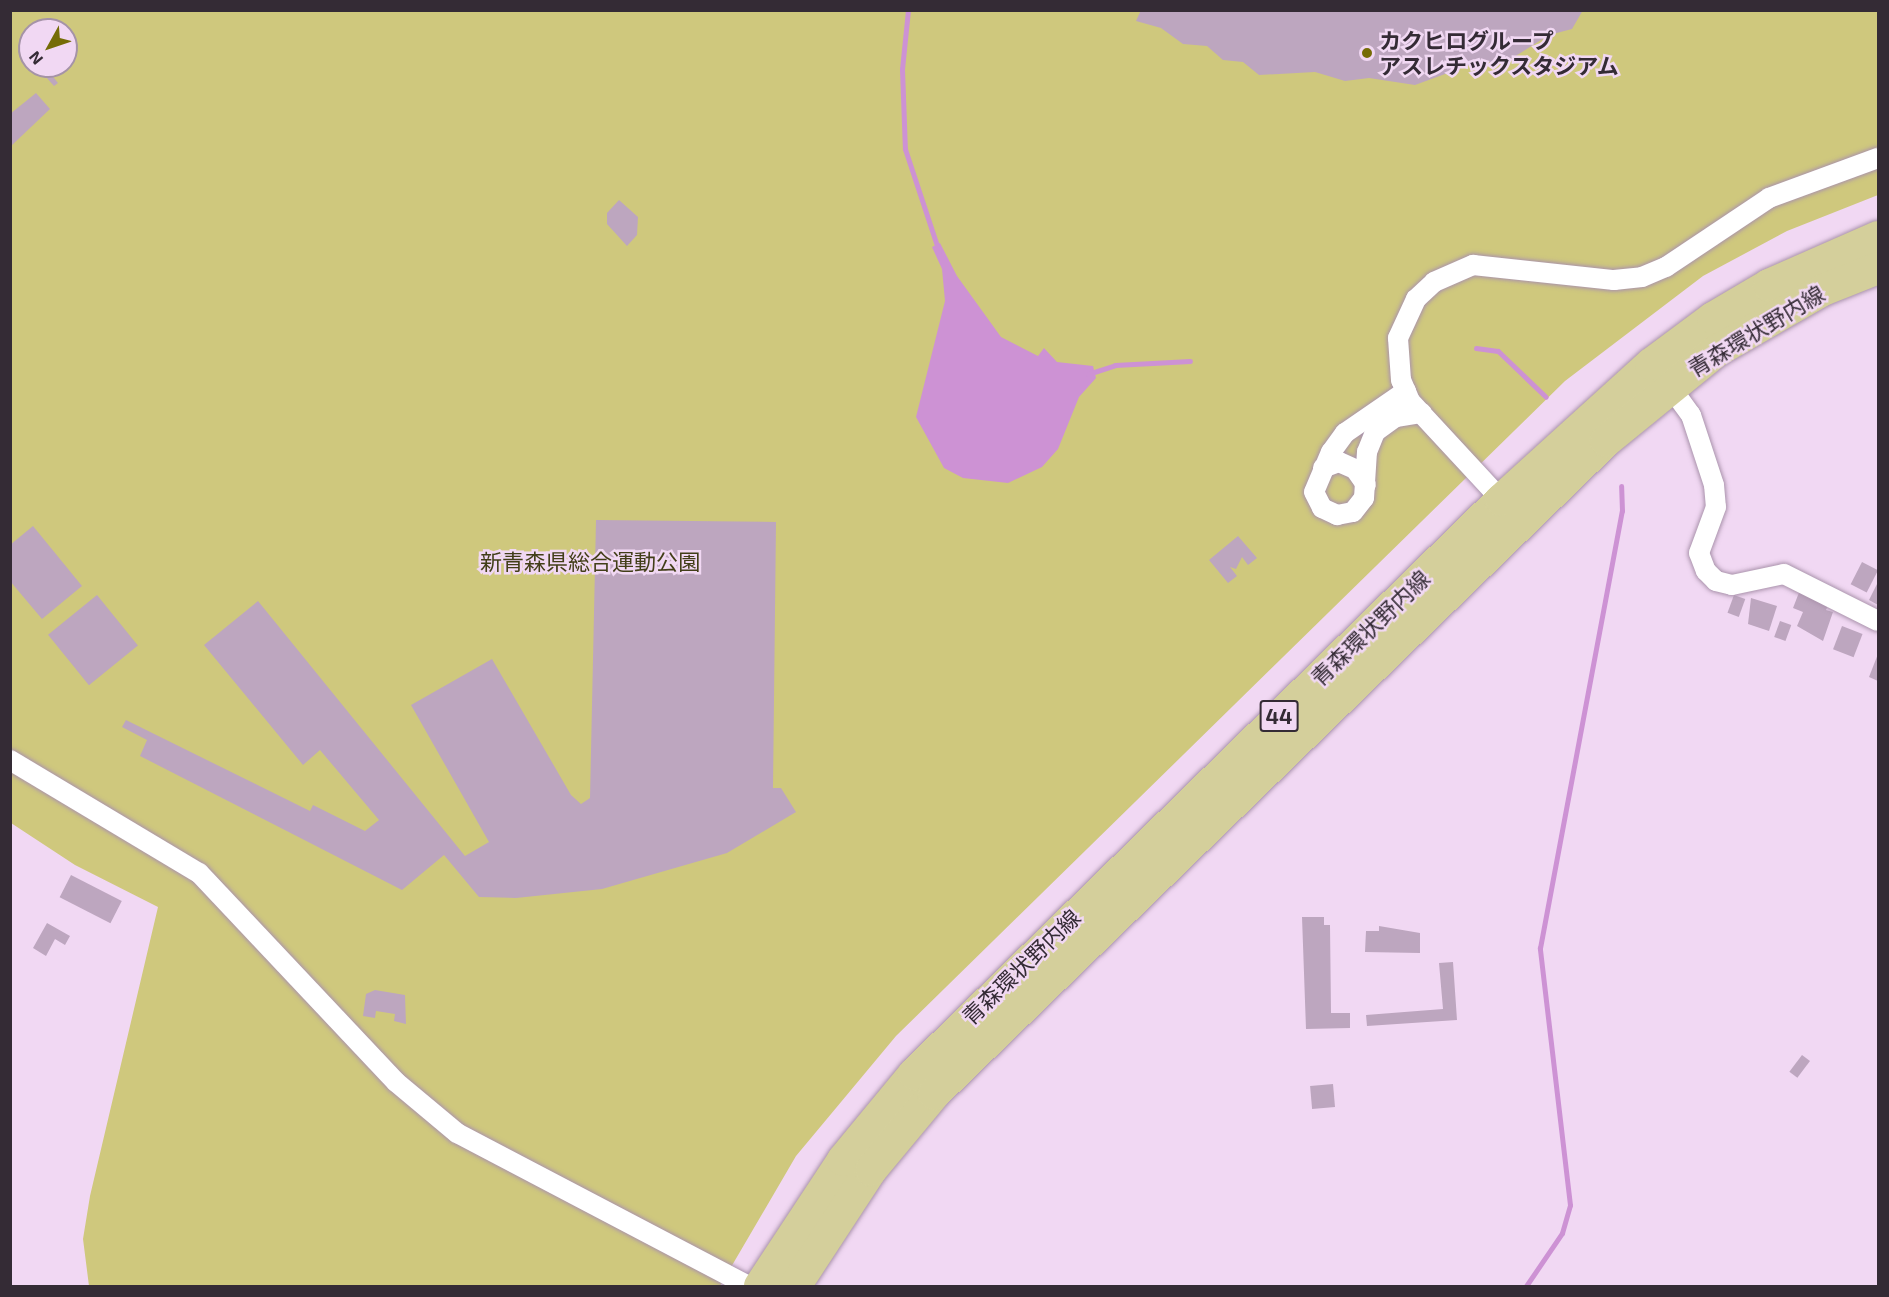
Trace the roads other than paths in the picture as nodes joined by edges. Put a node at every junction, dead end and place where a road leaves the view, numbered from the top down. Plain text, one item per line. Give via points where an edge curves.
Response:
1 (1878, 158) edge
2 (1878, 237) edge
3 (1878, 268) edge
4 (1669, 385) junction
5 (1406, 391) junction
6 (1422, 413) junction
7 (1323, 468) junction
8 (1366, 485) junction
9 (1511, 511) junction
10 (1878, 621) edge
11 (10, 760) edge
12 (1171, 842) junction
13 (748, 1287) edge
14 (760, 1287) edge
15 (795, 1287) edge

1 - 5 street via 1769,198 1666,267 1642,277 1614,280 1495,263 1452,271 1416,298 1404,316 1396,357
2 - 9 main road, 青森環状野内線 / 44 via 1769,285 1713,318 1651,364
3 - 4 main road, 青森環状野内線 / 44 via 1773,316
4 - 9 main road, 青森環状野内線 / 44
4 - 10 street via 1692,415 1714,484 1716,507 1699,553 1706,571 1716,581 1732,585 1784,574
5 - 6 street
5 - 7 street via 1345,433
6 - 8 street via 1396,417 1375,432 1367,452
6 - 9 street
7 - 8 street via 1339,462 1355,469
7 - 8 street via 1314,492 1322,508 1337,515 1353,512
9 - 12 main road, 青森環状野内線 / 44
11 - 13 street via 199,873 396,1082 458,1133
12 - 14 main road, 青森環状野内線 / 44 via 914,1074 843,1160
12 - 15 main road, 青森環状野内線 / 44 via 934,1094 871,1170

